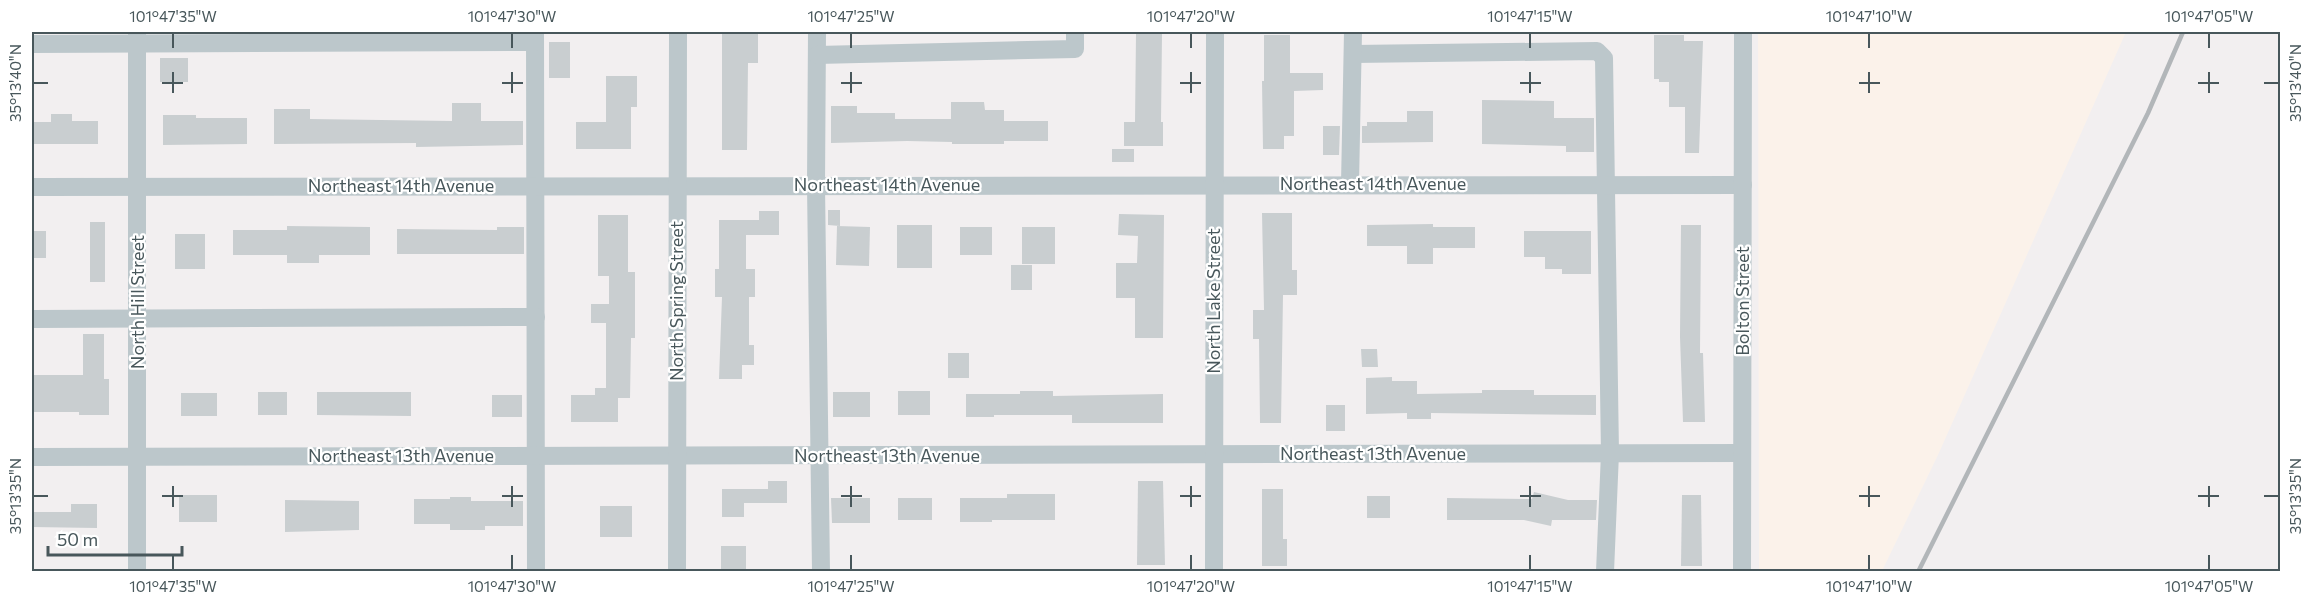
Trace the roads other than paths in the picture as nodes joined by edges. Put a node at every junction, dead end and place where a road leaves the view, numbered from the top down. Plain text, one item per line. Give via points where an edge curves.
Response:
1 (678, 32) edge
2 (817, 32) edge
3 (1075, 32) edge
4 (1215, 32) edge
5 (1353, 32) edge
6 (1743, 32) edge
7 (535, 37) edge
8 (137, 38) edge
9 (32, 44) edge
10 (1353, 54) junction
11 (817, 55) junction
12 (1214, 184) junction
13 (1350, 184) junction
14 (1606, 184) junction
15 (677, 185) junction
16 (816, 185) junction
17 (1743, 185) junction
18 (535, 186) junction
19 (32, 187) edge
20 (137, 187) junction
21 (536, 317) junction
22 (32, 319) edge
23 (138, 319) junction
24 (1610, 453) junction
25 (1742, 453) junction
26 (1214, 455) junction
27 (536, 456) junction
28 (677, 456) junction
29 (820, 456) junction
30 (32, 457) edge
31 (137, 457) junction
32 (137, 572) edge
33 (536, 572) edge
34 (677, 572) edge
35 (821, 572) edge
36 (1214, 572) edge
37 (1605, 572) edge
38 (1742, 572) edge

1 - 15 street, North Spring Street
2 - 11 street
3 - 11 street via 1075,49
4 - 12 street, North Lake Street
5 - 10 street
6 - 17 street, Bolton Street
7 - 8 street
7 - 18 street
8 - 9 street
8 - 20 street, North Hill Street
10 - 13 street
10 - 14 street via 1597,51 1604,58
11 - 16 street
12 - 13 street, Northeast 14th Avenue
12 - 16 street, Northeast 14th Avenue
12 - 26 street, North Lake Street
13 - 14 street, Northeast 14th Avenue
14 - 17 street, Northeast 14th Avenue
14 - 24 street
15 - 16 street, Northeast 14th Avenue
15 - 18 street, Northeast 14th Avenue
15 - 28 street, North Spring Street
16 - 29 street
17 - 25 street, Bolton Street
18 - 20 street, Northeast 14th Avenue
18 - 21 street
19 - 20 street, Northeast 14th Avenue
20 - 23 street, North Hill Street
21 - 23 street
21 - 27 street
22 - 23 street
23 - 31 street, North Hill Street
24 - 25 street, Northeast 13th Avenue
24 - 26 street, Northeast 13th Avenue
24 - 37 street
25 - 38 street, Bolton Street
26 - 29 street, Northeast 13th Avenue
26 - 36 street, North Lake Street
27 - 28 street, Northeast 13th Avenue
27 - 31 street, Northeast 13th Avenue
27 - 33 street
28 - 29 street, Northeast 13th Avenue
28 - 34 street, North Spring Street
29 - 35 street
30 - 31 street, Northeast 13th Avenue
31 - 32 street, North Hill Street

